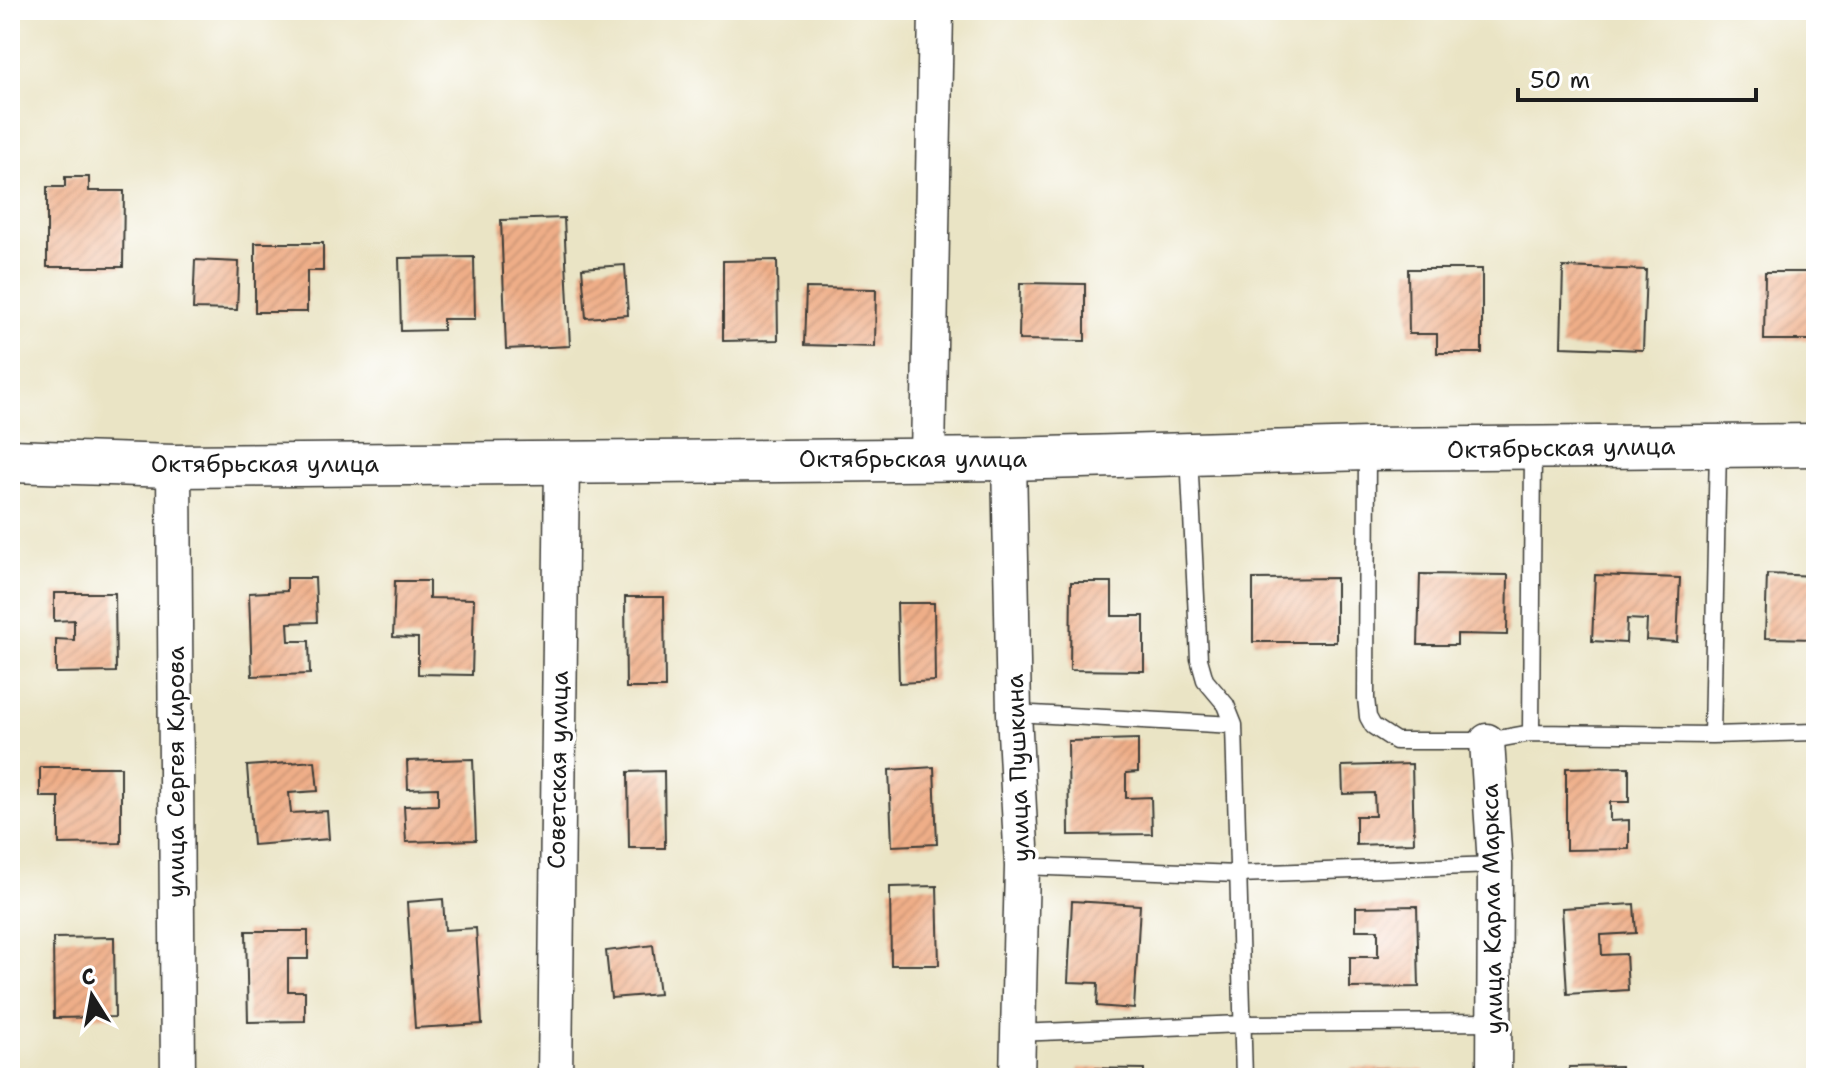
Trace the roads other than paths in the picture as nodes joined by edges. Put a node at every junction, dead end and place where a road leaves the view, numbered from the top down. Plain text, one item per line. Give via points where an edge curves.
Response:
1 (936, 10) edge
2 (1816, 445) edge
3 (1718, 446) junction
4 (1367, 449) junction
5 (1533, 449) junction
6 (1189, 454) junction
7 (928, 458) junction
8 (1009, 459) junction
9 (10, 461) edge
10 (562, 461) junction
11 (174, 466) junction
12 (1014, 713) junction
13 (1234, 725) junction
14 (1816, 732) edge
15 (1531, 733) junction
16 (1712, 735) junction
17 (1487, 741) junction
18 (1495, 865) junction
19 (1022, 866) junction
20 (1238, 874) junction
21 (1495, 1022) junction
22 (1242, 1024) junction
23 (1016, 1033) junction
24 (178, 1078) edge
25 (555, 1078) edge
26 (1017, 1078) edge
27 (1244, 1078) edge
28 (1494, 1078) edge

1 - 7 street
2 - 3 street, Октябрьская улица
3 - 5 street, Октябрьская улица
3 - 16 lane
4 - 5 street, Октябрьская улица
4 - 6 street, Октябрьская улица
4 - 17 lane via 1368,717 1396,741
5 - 15 lane
6 - 8 street, Октябрьская улица
6 - 13 lane via 1199,659 1205,680 1226,705
7 - 8 street, Октябрьская улица
7 - 10 street, Октябрьская улица
8 - 12 street, улица Пушкина
9 - 11 street, Октябрьская улица
10 - 11 street, Октябрьская улица
10 - 25 street, Советская улица
11 - 24 street, улица Сергея Кирова
12 - 13 lane
12 - 19 street, улица Пушкина
13 - 20 lane
14 - 16 lane
15 - 16 lane
15 - 17 lane
17 - 18 street, улица Карла Маркса
18 - 20 lane
18 - 21 street, улица Карла Маркса
19 - 20 lane
19 - 23 street, улица Пушкина
20 - 22 lane
21 - 22 lane
21 - 28 street, улица Карла Маркса
22 - 23 lane
22 - 27 lane
23 - 26 street, улица Пушкина

